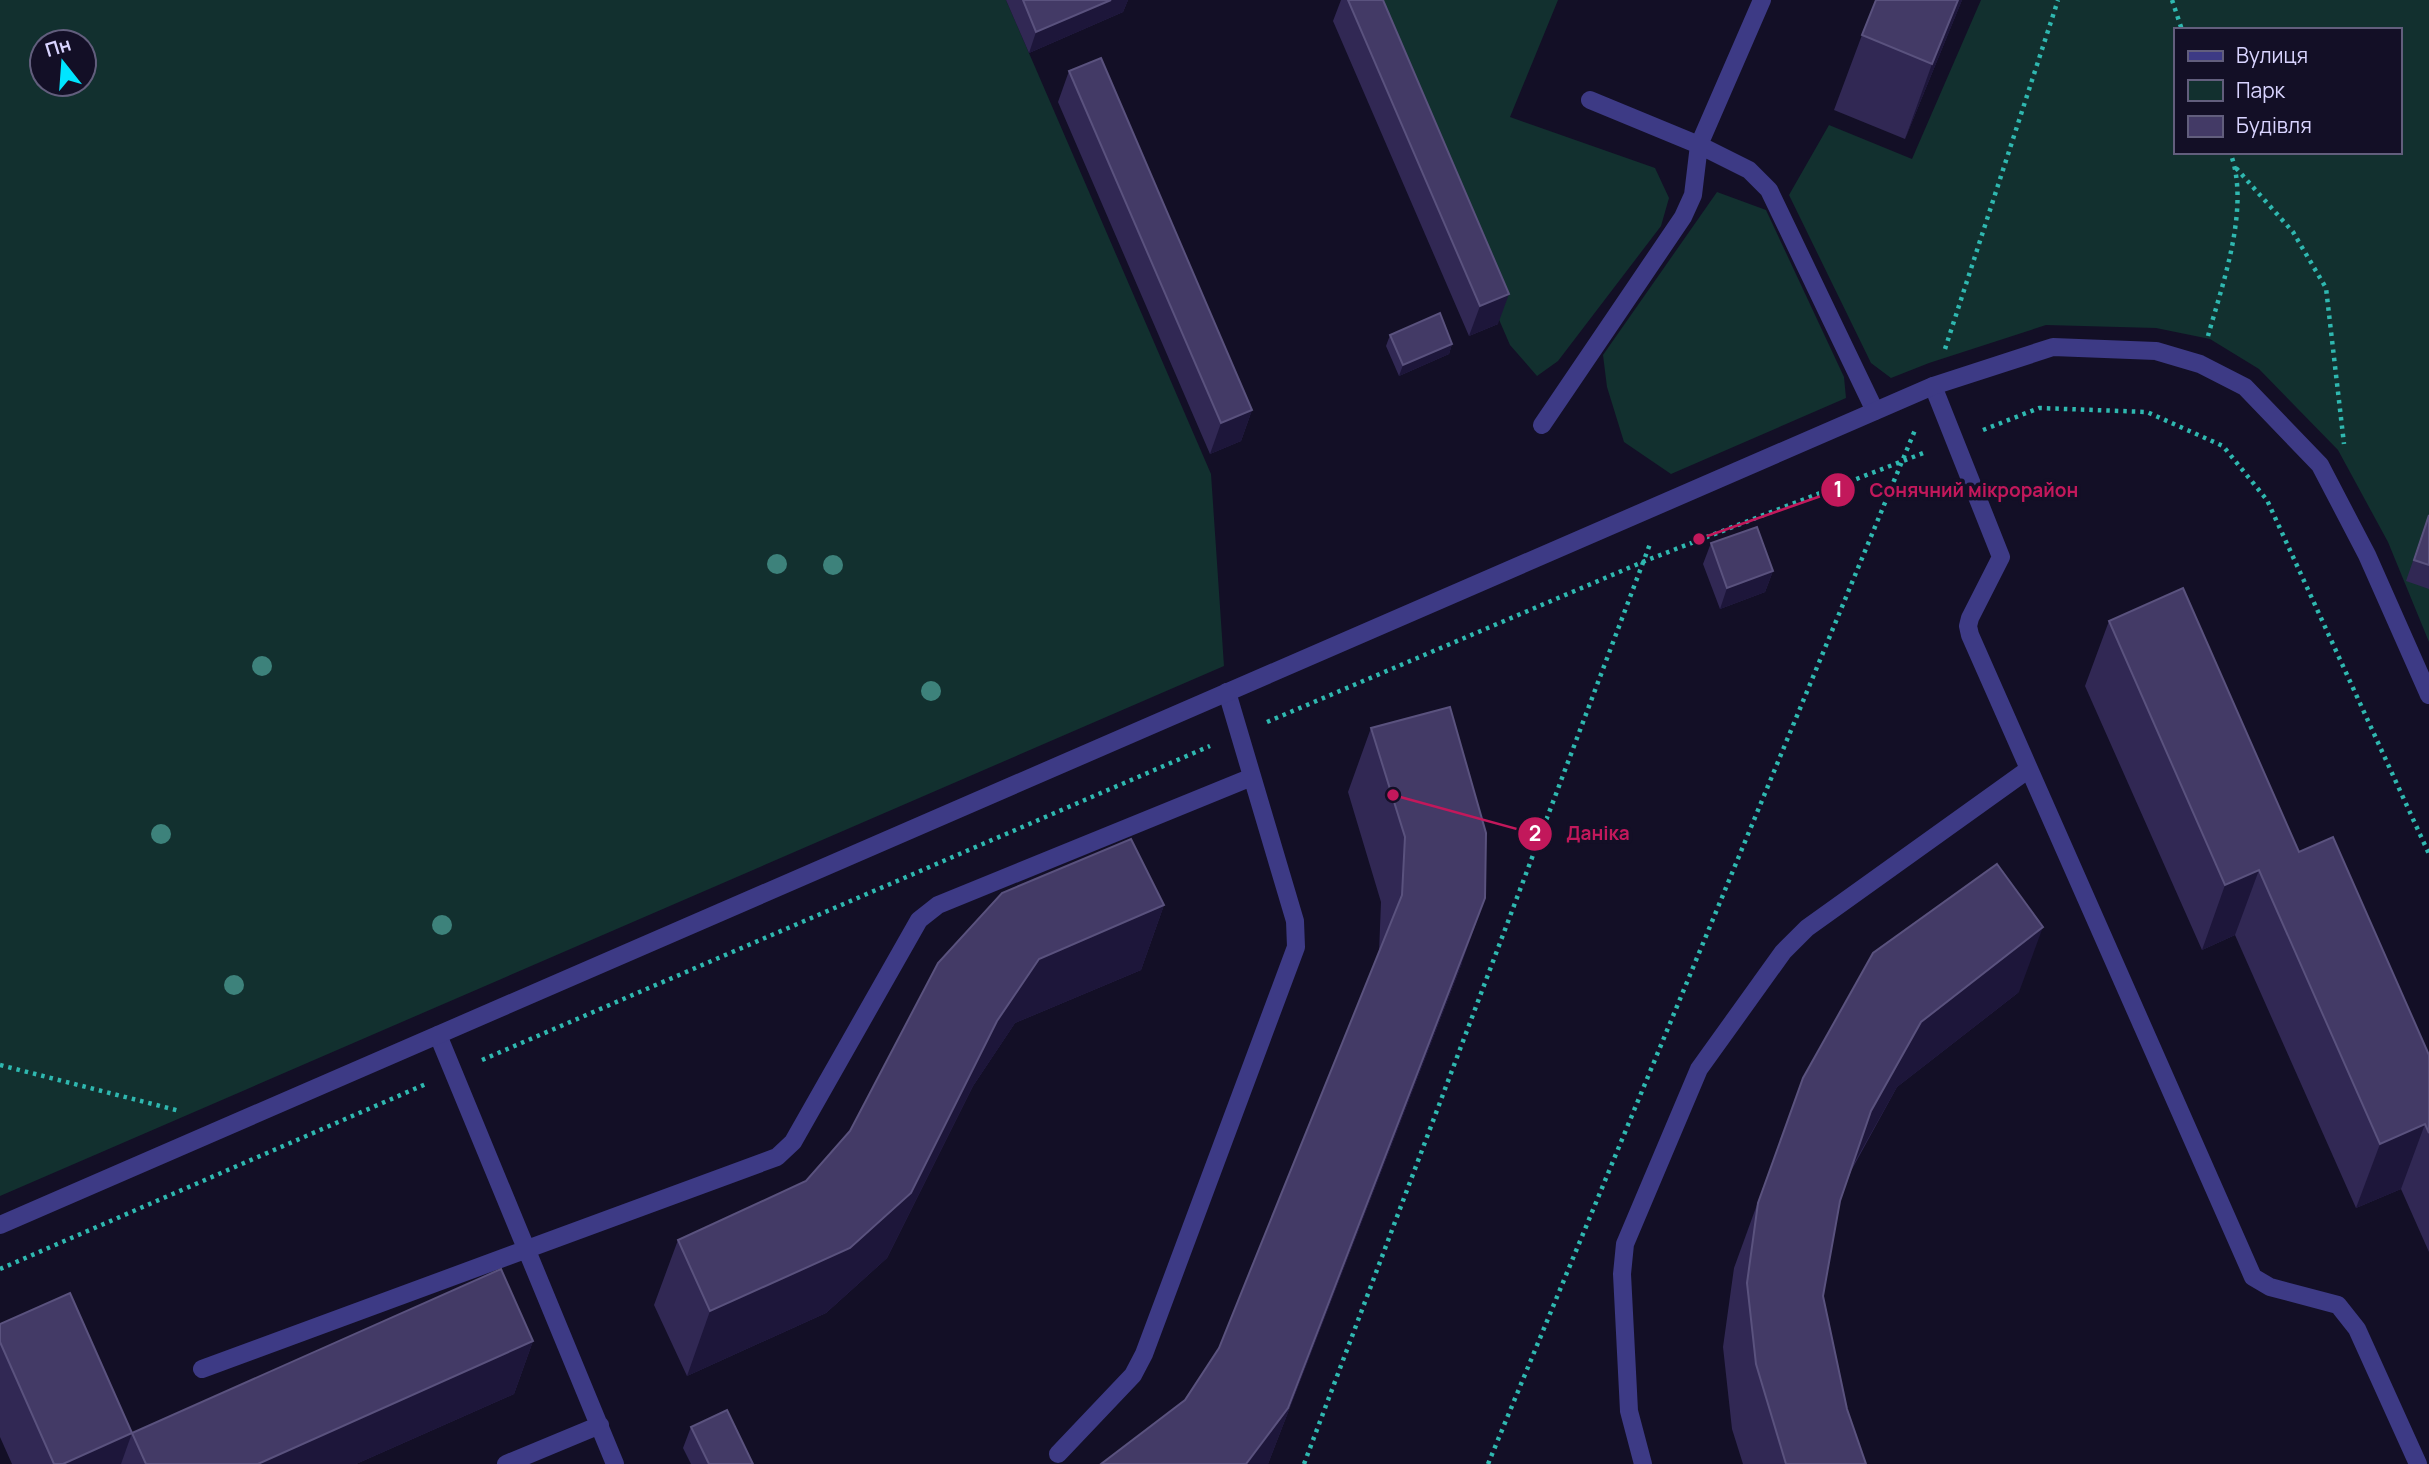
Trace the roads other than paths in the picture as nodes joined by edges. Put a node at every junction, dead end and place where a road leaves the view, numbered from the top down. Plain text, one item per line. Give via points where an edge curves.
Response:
1 (1762, 0) edge
2 (1590, 100) dead end
3 (1699, 145) junction
4 (1933, 386) junction
5 (1875, 411) junction
6 (1542, 425) dead end
7 (1227, 692) junction
8 (2429, 695) edge
9 (2029, 769) junction
10 (1252, 777) junction
11 (438, 1035) junction
12 (0, 1225) edge
13 (528, 1249) junction
14 (202, 1369) dead end
15 (600, 1425) junction
16 (1058, 1454) dead end
17 (506, 1464) edge
18 (615, 1464) edge
19 (1643, 1464) edge
20 (2418, 1464) edge

1 - 3 street
2 - 3 street
3 - 5 street via 1749,170 1769,190
3 - 6 street via 1693,195 1683,217
4 - 5 street
4 - 8 street via 2053,347 2156,351 2200,363 2245,387 2320,465 2367,555
4 - 9 street via 2001,557 1968,626
5 - 7 street
7 - 10 street
7 - 11 street
9 - 19 street via 1807,928 1783,952 1699,1069 1625,1244 1622,1274 1629,1411
9 - 20 street via 2253,1277 2270,1287 2338,1305 2357,1329
10 - 13 street via 939,905 919,920 793,1142 778,1157
10 - 16 street via 1294,920 1296,947 1144,1354 1133,1376
11 - 12 street
11 - 13 street
13 - 14 street
13 - 15 street
15 - 17 street
15 - 18 street

